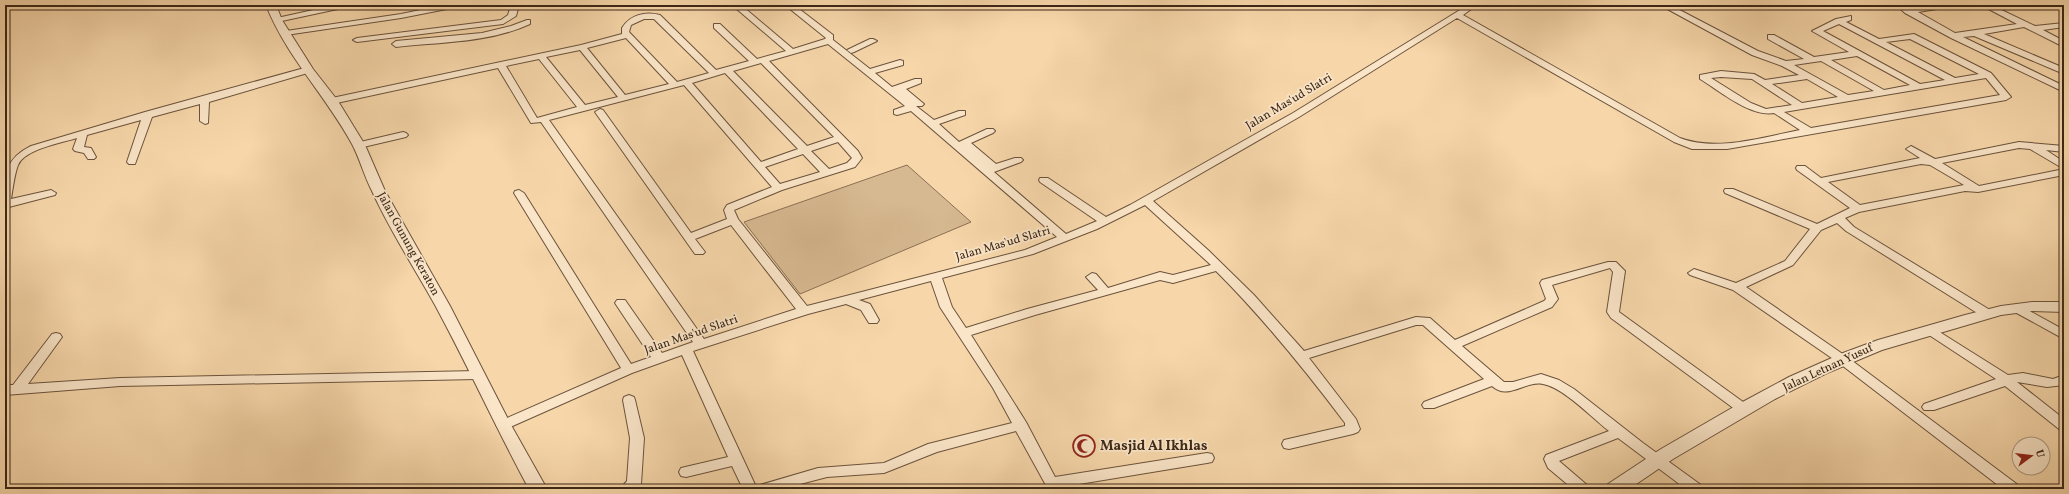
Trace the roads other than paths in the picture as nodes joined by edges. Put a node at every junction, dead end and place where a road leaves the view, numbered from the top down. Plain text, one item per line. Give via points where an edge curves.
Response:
1 (270, 5) edge
2 (347, 5) edge
3 (399, 5) edge
4 (457, 5) edge
5 (516, 5) edge
6 (736, 5) edge
7 (789, 5) edge
8 (1473, 5) edge
9 (1664, 5) edge
10 (1900, 5) edge
11 (1985, 5) edge
12 (1943, 6) edge
13 (1908, 11) junction
14 (1457, 15) junction
15 (401, 16) junction
16 (1848, 18) dead end
17 (277, 20) junction
18 (1839, 21) junction
19 (527, 22) dead end
20 (2024, 25) junction
21 (2064, 25) edge
22 (504, 26) junction
23 (718, 26) dead end
24 (2032, 29) junction
25 (286, 33) junction
26 (1975, 33) junction
27 (627, 34) junction
28 (1954, 36) junction
29 (1771, 37) dead end
30 (2060, 39) edge
31 (358, 40) dead end
32 (829, 41) junction
33 (873, 41) dead end
34 (1879, 41) junction
35 (396, 44) dead end
36 (2064, 44) edge
37 (582, 47) junction
38 (791, 51) junction
39 (848, 52) junction
40 (1858, 53) junction
41 (541, 56) junction
42 (1823, 59) junction
43 (758, 60) junction
44 (1813, 60) junction
45 (900, 63) dead end
46 (500, 64) junction
47 (1785, 64) junction
48 (308, 70) junction
49 (727, 70) junction
50 (872, 71) junction
51 (2064, 71) edge
52 (714, 73) junction
53 (1988, 75) junction
54 (1808, 76) junction
55 (1954, 80) junction
56 (686, 82) junction
57 (918, 82) dead end
58 (1765, 83) junction
59 (675, 85) junction
60 (1919, 87) junction
61 (896, 89) junction
62 (2064, 89) edge
63 (1884, 93) junction
64 (624, 98) junction
65 (1848, 99) junction
66 (204, 100) junction
67 (332, 101) junction
68 (912, 107) junction
69 (1802, 107) junction
70 (582, 108) junction
71 (1777, 111) junction
72 (600, 112) dead end
73 (897, 112) dead end
74 (962, 113) dead end
75 (148, 114) junction
76 (543, 119) junction
77 (204, 120) dead end
78 (934, 122) junction
79 (990, 131) dead end
80 (1808, 131) junction
81 (82, 133) junction
82 (402, 135) dead end
83 (840, 138) junction
84 (359, 145) junction
85 (961, 145) junction
86 (2031, 146) junction
87 (1911, 149) dead end
88 (2064, 149) edge
89 (805, 150) junction
90 (91, 157) dead end
91 (1018, 160) dead end
92 (132, 162) dead end
93 (1934, 162) junction
94 (759, 166) junction
95 (2064, 166) edge
96 (1801, 168) dead end
97 (991, 170) junction
98 (826, 172) junction
99 (2064, 172) edge
100 (7, 179) edge
101 (1044, 180) dead end
102 (1819, 180) junction
103 (778, 188) junction
104 (1978, 189) junction
105 (1729, 191) dead end
106 (51, 193) dead end
107 (519, 193) dead end
108 (1146, 200) junction
109 (5, 204) edge
110 (1858, 209) junction
111 (1838, 218) junction
112 (733, 220) junction
113 (1105, 221) junction
114 (1817, 228) junction
115 (689, 238) junction
116 (1065, 238) junction
117 (699, 252) dead end
118 (1217, 267) junction
119 (1694, 273) dead end
120 (935, 276) junction
121 (1092, 277) dead end
122 (1737, 287) junction
123 (1106, 292) junction
124 (847, 299) junction
125 (621, 302) dead end
126 (2064, 307) edge
127 (2017, 308) junction
128 (804, 311) junction
129 (1986, 313) junction
130 (873, 320) dead end
131 (1930, 330) junction
132 (964, 333) junction
133 (2064, 335) edge
134 (56, 337) dead end
135 (702, 344) junction
136 (1453, 345) junction
137 (686, 350) junction
138 (1301, 356) junction
139 (659, 359) junction
140 (1843, 360) junction
141 (628, 370) junction
142 (478, 375) junction
143 (2064, 379) edge
144 (1493, 381) junction
145 (2008, 381) junction
146 (11, 389) edge
147 (629, 400) dead end
148 (1429, 405) dead end
149 (1929, 407) dead end
150 (1745, 410) junction
151 (503, 425) junction
152 (1021, 425) junction
153 (2064, 426) edge
154 (1619, 432) junction
155 (1289, 444) dead end
156 (1207, 458) dead end
157 (736, 460) junction
158 (1656, 462) junction
159 (686, 472) dead end
160 (1053, 486) edge
161 (1625, 487) edge
162 (538, 489) edge
163 (627, 489) edge
164 (750, 489) edge
165 (765, 489) edge
166 (1582, 489) edge
167 (1696, 489) edge
168 (2013, 489) edge

1 - 17 street, Jalan Gunung Keraton
2 - 17 street
3 - 15 street
4 - 15 street
5 - 22 street
6 - 38 street
7 - 32 street via 830,37
8 - 14 street, Jalan Mas'ud Slatri
9 - 47 street via 1755,53
10 - 13 street
11 - 20 street
12 - 13 street
13 - 28 street
14 - 80 street via 1677,140 1692,146 1727,146
14 - 108 street, Jalan Mas'ud Slatri via 1296,115
15 - 25 street
16 - 18 street
17 - 25 street, Jalan Gunung Keraton
18 - 34 street
18 - 40 street via 1816,31
19 - 22 street
20 - 24 street
20 - 26 street
21 - 24 street
22 - 31 street
22 - 35 street via 482,35
23 - 43 street
24 - 30 street
25 - 48 street, Jalan Gunung Keraton
26 - 28 street
26 - 51 street
27 - 37 street
27 - 52 street via 624,31 629,23 640,17 654,15
27 - 59 street
28 - 62 street
29 - 44 street
30 - 36 street
32 - 38 street
32 - 39 street
33 - 39 street
34 - 53 street via 1911,36
34 - 55 street
37 - 41 street
37 - 64 street
38 - 43 street
39 - 50 street
40 - 42 street
40 - 60 street
41 - 46 street
41 - 70 street
42 - 44 street
42 - 63 street
43 - 49 street
43 - 83 street
44 - 47 street
45 - 50 street
46 - 67 street
46 - 76 street via 534,121
47 - 54 street
48 - 66 street
48 - 67 street, Jalan Gunung Keraton
49 - 52 street
49 - 89 street
50 - 61 street
52 - 56 street
53 - 55 street
53 - 80 street via 2006,97
54 - 58 street
54 - 65 street
55 - 60 street
56 - 59 street
56 - 94 street
57 - 61 street
58 - 69 street
58 - 71 street via 1754,77 1721,74 1703,77 1748,105 1765,112
59 - 64 street
60 - 63 street
61 - 68 street
61 - 78 street via 931,114
63 - 65 street
64 - 70 street
65 - 69 street
66 - 75 street
66 - 77 street
67 - 84 street, Jalan Gunung Keraton
68 - 73 street
68 - 78 street
69 - 71 street
70 - 76 street
71 - 80 street
72 - 115 street
74 - 78 street
75 - 81 street
75 - 92 street
76 - 135 street
78 - 85 street
79 - 85 street
81 - 90 street via 78,149 88,150
81 - 100 street via 24,152 16,158
82 - 84 street
83 - 89 street
83 - 98 street via 857,158 851,165
84 - 142 street, Jalan Gunung Keraton via 378,191 443,306
85 - 97 street
86 - 88 street
86 - 93 street via 2015,146
86 - 95 street
87 - 93 street
89 - 94 street
89 - 98 street
91 - 97 street
93 - 102 street via 1921,161
93 - 104 street
94 - 103 street
96 - 102 street
97 - 116 street
98 - 103 street
99 - 104 street
100 - 109 street
101 - 113 street
102 - 110 street
103 - 112 street via 731,207 728,213
104 - 110 street via 1965,188
105 - 114 street
106 - 109 street
107 - 141 street
108 - 113 street, Jalan Mas'ud Slatri
108 - 118 street via 1178,227
110 - 111 street
111 - 114 street
111 - 129 street via 1850,229
112 - 115 street
112 - 128 street
113 - 116 street, Jalan Mas'ud Slatri
114 - 122 street via 1789,263
115 - 117 street
116 - 120 street, Jalan Mas'ud Slatri via 1029,252
118 - 123 street via 1173,279 1160,276
118 - 138 street via 1250,298
119 - 122 street
120 - 124 street, Jalan Mas'ud Slatri
120 - 132 street via 946,307
121 - 123 street
122 - 140 street
123 - 132 street
124 - 128 street, Jalan Mas'ud Slatri
124 - 130 street via 866,307
125 - 139 street
126 - 127 street, Jalan Letnan Yusuf
127 - 129 street, Jalan Letnan Yusuf
127 - 133 street
128 - 135 street, Jalan Mas'ud Slatri
129 - 131 street, Jalan Letnan Yusuf
131 - 140 street, Jalan Letnan Yusuf via 1877,346
131 - 145 street
132 - 152 street
134 - 146 street
135 - 137 street, Jalan Mas'ud Slatri
136 - 138 street via 1426,321 1416,321
136 - 144 street
136 - 150 street via 1548,304 1552,299 1546,283 1612,264 1619,271 1613,312
137 - 139 street, Jalan Mas'ud Slatri
137 - 157 street
138 - 155 street via 1351,422 1353,429
139 - 141 street, Jalan Mas'ud Slatri
140 - 150 street, Jalan Letnan Yusuf
140 - 168 street
141 - 151 street, Jalan Mas'ud Slatri
142 - 146 street via 120,382
142 - 151 street, Jalan Gunung Keraton
143 - 145 street via 2054,383 2024,377
144 - 148 street
144 - 154 street via 1508,388 1535,379 1550,381
145 - 149 street
145 - 153 street
147 - 163 street via 637,438 634,484
150 - 158 street, Jalan Letnan Yusuf
151 - 162 street, Jalan Gunung Keraton
152 - 160 street
152 - 165 street via 919,452 878,470 820,472 793,478
154 - 158 street
154 - 166 street via 1552,459 1553,464
156 - 160 street
157 - 159 street
157 - 164 street
158 - 161 street, Jalan Letnan Yusuf
158 - 167 street

